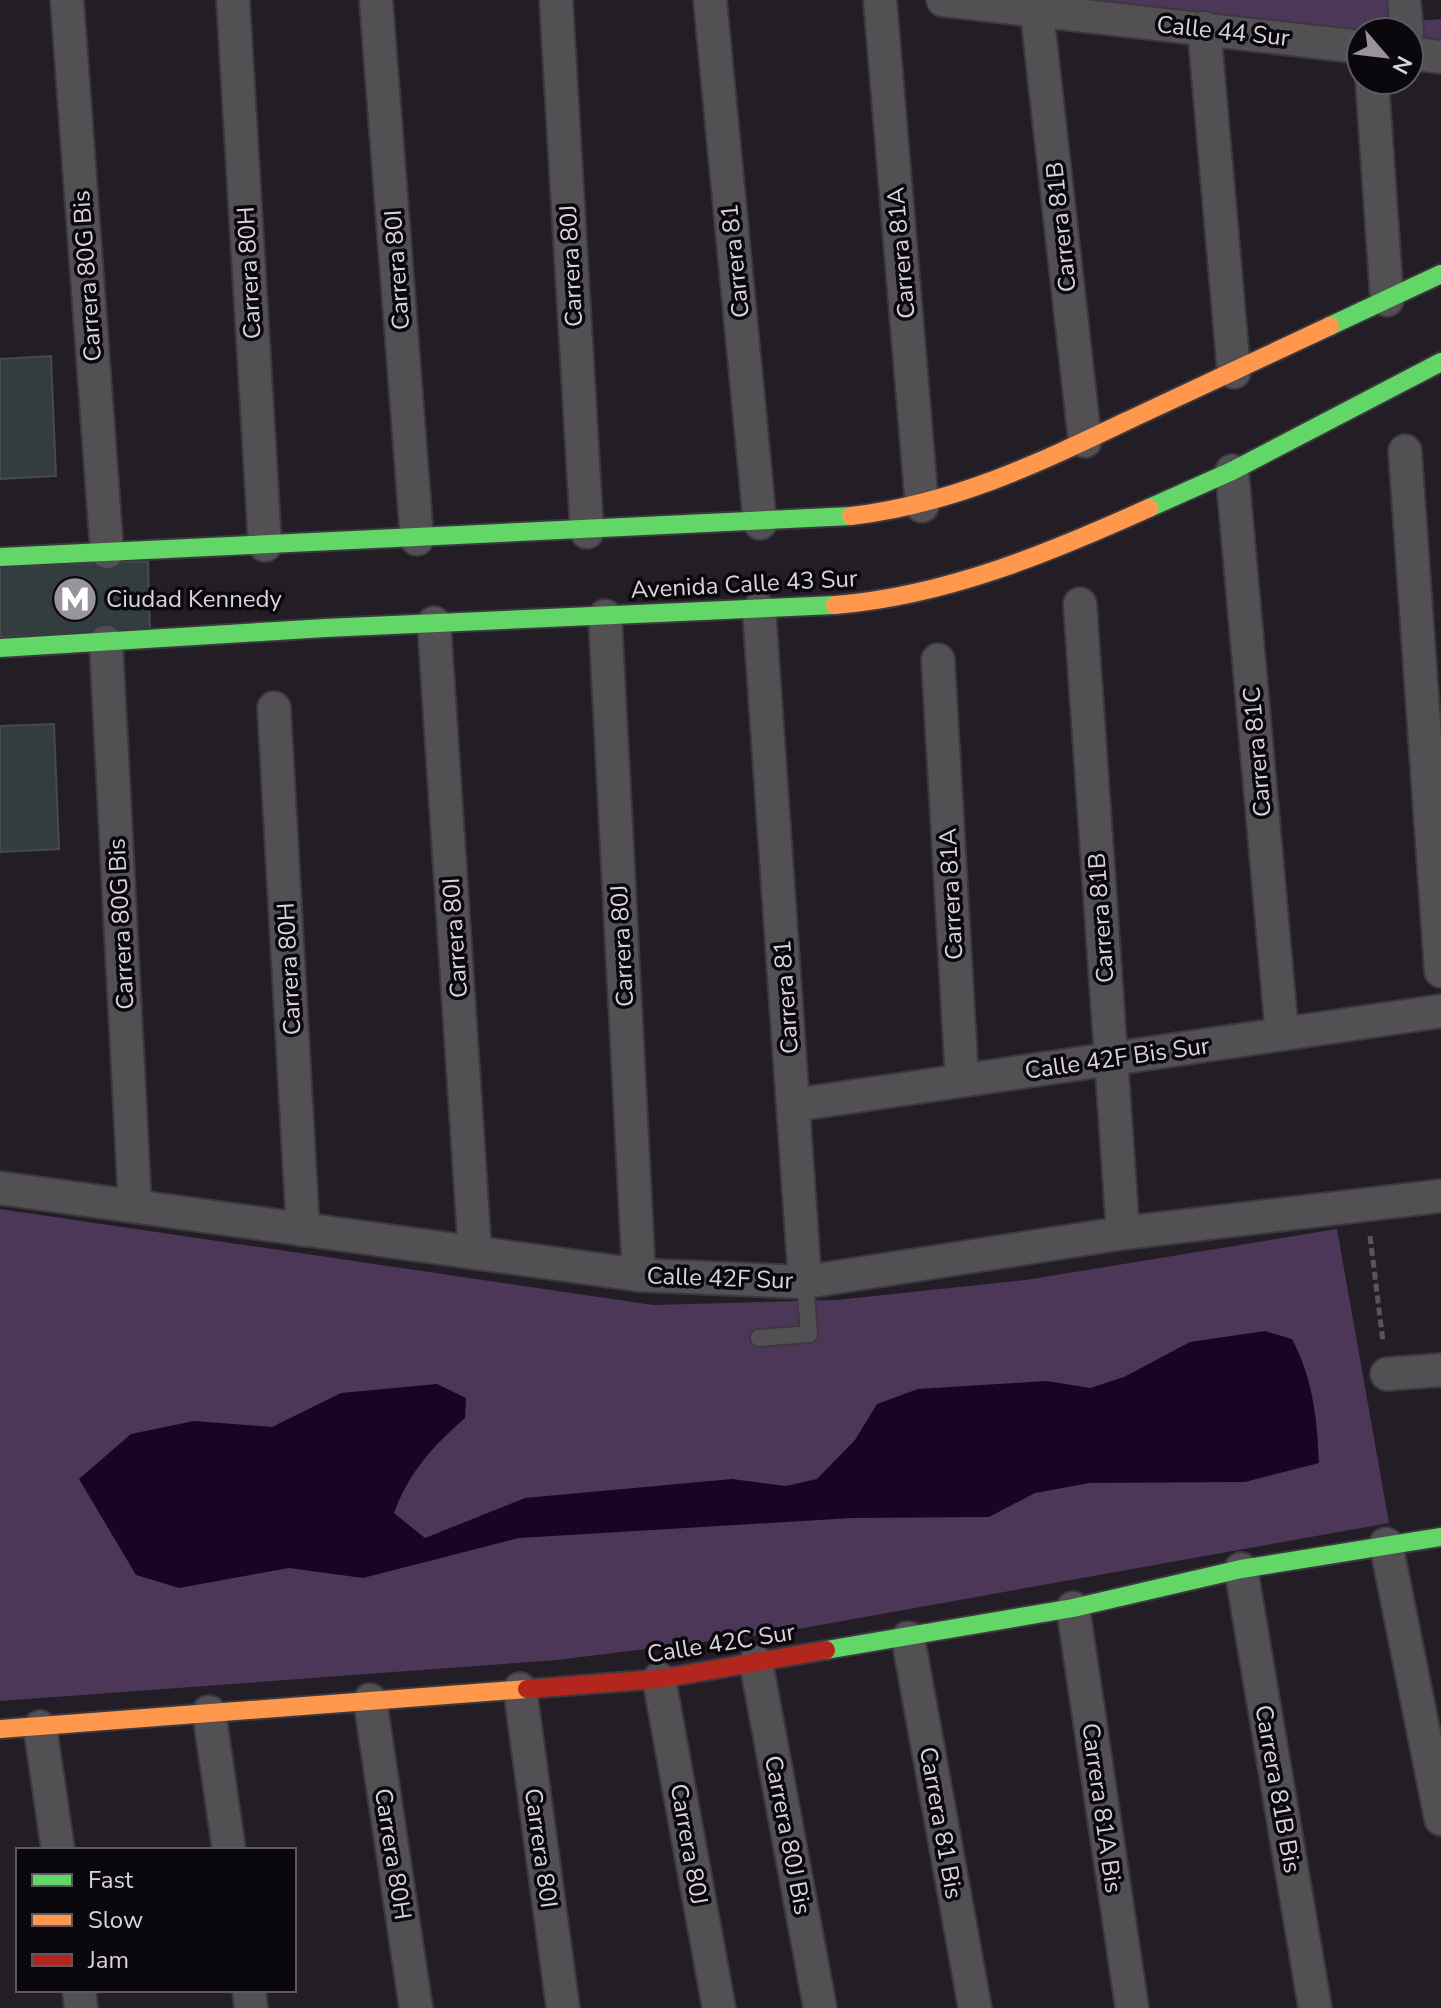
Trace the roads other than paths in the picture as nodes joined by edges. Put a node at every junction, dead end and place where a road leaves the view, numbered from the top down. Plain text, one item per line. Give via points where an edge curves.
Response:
1 (67, 0) edge
2 (233, 0) edge
3 (376, 0) edge
4 (556, 0) edge
5 (710, 0) edge
6 (880, 0) edge
7 (943, 0) edge
8 (1037, 13) junction
9 (1204, 28) junction
10 (1345, 45) edge
11 (1373, 96) edge
12 (1441, 274) edge
13 (1387, 300) junction
14 (1441, 362) edge
15 (1234, 372) junction
16 (1085, 441) junction
17 (1405, 451) dead end
18 (1232, 471) junction
19 (922, 506) junction
20 (760, 523) junction
21 (587, 532) junction
22 (417, 539) junction
23 (265, 545) junction
24 (107, 552) junction
25 (0, 557) edge
26 (1080, 604) dead end
27 (759, 609) junction
28 (605, 616) junction
29 (434, 623) junction
30 (106, 642) junction
31 (0, 648) edge
32 (938, 660) dead end
33 (274, 708) dead end
34 (1441, 971) edge
35 (1441, 1011) edge
36 (1282, 1034) junction
37 (1111, 1059) junction
38 (962, 1080) junction
39 (794, 1105) junction
40 (0, 1188) edge
41 (1441, 1196) edge
42 (135, 1206) junction
43 (303, 1230) junction
44 (1123, 1233) junction
45 (475, 1253) junction
46 (639, 1275) junction
47 (805, 1282) junction
48 (759, 1338) dead end
49 (1441, 1370) edge
50 (1387, 1374) road end
51 (1441, 1537) edge
52 (1386, 1544) junction
53 (1241, 1569) junction
54 (1073, 1608) junction
55 (908, 1638) junction
56 (756, 1662) junction
57 (659, 1679) junction
58 (520, 1689) junction
59 (370, 1700) junction
60 (209, 1712) junction
61 (40, 1727) junction
62 (0, 1729) edge
63 (1441, 1819) edge
64 (58, 1848) edge
65 (229, 1848) edge
66 (416, 2008) edge
67 (563, 2008) edge
68 (719, 2008) edge
69 (820, 2008) edge
70 (975, 2008) edge
71 (1132, 2008) edge
72 (1315, 2008) edge

1 - 24 street, Carrera 80G Bis
2 - 23 street, Carrera 80H
3 - 22 street, Carrera 80I
4 - 21 street, Carrera 80J
5 - 20 street, Carrera 81
6 - 19 street, Carrera 81A
7 - 8 street, Calle 44 Sur
8 - 9 street, Calle 44 Sur
8 - 16 street, Carrera 81B
9 - 10 street, Calle 44 Sur
9 - 15 street
11 - 13 street
12 - 13 main road
13 - 15 main road
14 - 18 main road, Avenida Calle 43 Sur
15 - 16 main road
16 - 19 main road
17 - 34 street
18 - 27 main road, Avenida Calle 43 Sur via 1077,540 933,591 881,601
18 - 36 street, Carrera 81C
19 - 20 main road
20 - 21 main road
21 - 22 main road
22 - 23 main road
23 - 24 main road
24 - 25 main road
26 - 37 street, Carrera 81B
27 - 28 main road, Avenida Calle 43 Sur
27 - 39 street, Carrera 81
28 - 29 main road, Avenida Calle 43 Sur
28 - 46 street, Carrera 80J
29 - 30 main road, Avenida Calle 43 Sur
29 - 45 street, Carrera 80I
30 - 31 main road, Avenida Calle 43 Sur
30 - 42 street, Carrera 80G Bis
32 - 38 street, Carrera 81A
33 - 43 street, Carrera 80H
35 - 36 street, Calle 42F Bis Sur
36 - 37 street, Calle 42F Bis Sur
37 - 38 street, Calle 42F Bis Sur
37 - 44 street, Carrera 81B
38 - 39 street, Calle 42F Bis Sur
39 - 47 street, Carrera 81
40 - 42 street, Calle 42F Sur
41 - 44 street, Calle 42F Sur
42 - 43 street, Calle 42F Sur
43 - 45 street, Calle 42F Sur
44 - 47 street, Calle 42F Sur
45 - 46 street, Calle 42F Sur
46 - 47 street, Calle 42F Sur
47 - 48 lane, Carrera 81 via 809,1334
49 - 50 street
51 - 52 main road, Calle 42C Sur
52 - 53 main road, Calle 42C Sur
52 - 63 street
53 - 54 main road, Calle 42C Sur
53 - 72 street, Carrera 81B Bis
54 - 55 main road, Calle 42C Sur
54 - 71 street, Carrera 81A Bis
55 - 56 main road, Calle 42C Sur
55 - 70 street, Carrera 81 Bis
56 - 57 main road, Calle 42C Sur
56 - 69 street, Carrera 80J Bis
57 - 58 main road, Calle 42C Sur
57 - 68 street, Carrera 80J
58 - 59 main road, Calle 42C Sur
58 - 67 street, Carrera 80I
59 - 60 main road, Calle 42C Sur
59 - 66 street, Carrera 80H
60 - 61 main road, Calle 42C Sur
60 - 65 street
61 - 62 main road, Calle 42C Sur
61 - 64 street

